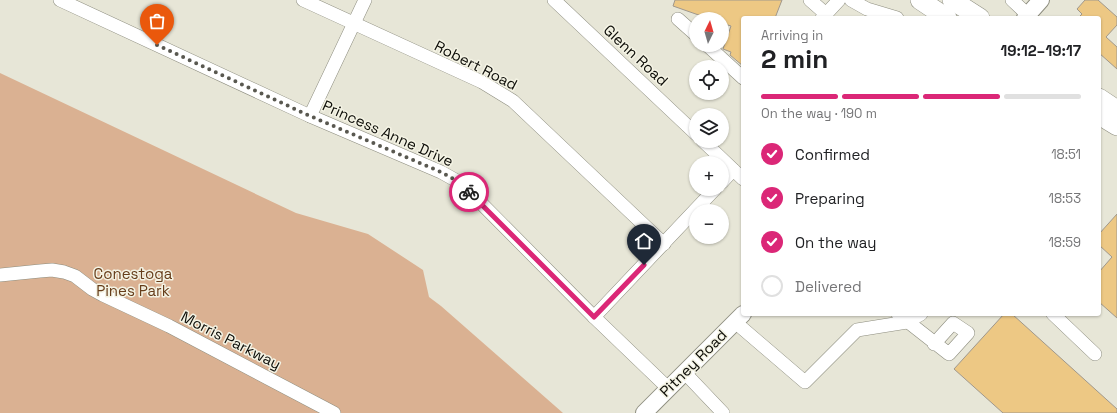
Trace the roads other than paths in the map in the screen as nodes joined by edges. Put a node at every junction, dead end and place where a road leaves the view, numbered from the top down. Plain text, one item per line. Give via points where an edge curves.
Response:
1 (60, 0) edge
2 (303, 0) edge
3 (365, 0) edge
4 (554, 0) edge
5 (810, 0) edge
6 (839, 0) edge
7 (851, 0) edge
8 (920, 0) edge
9 (952, 0) edge
10 (1012, 0) edge
11 (1041, 0) edge
12 (862, 13) edge
13 (824, 16) edge
14 (883, 16) edge
15 (944, 16) edge
16 (977, 16) edge
17 (1026, 16) edge
18 (678, 19) dead end
19 (354, 24) junction
20 (689, 29) edge
21 (715, 52) edge
22 (741, 76) edge
23 (1108, 107) edge
24 (310, 116) junction
25 (1117, 126) edge
26 (689, 127) edge
27 (710, 148) edge
28 (734, 170) junction
29 (729, 175) edge
30 (741, 177) edge
31 (709, 196) edge
32 (664, 244) junction
33 (0, 275) edge
34 (1055, 316) edge
35 (594, 317) junction
36 (739, 318) edge
37 (902, 318) edge
38 (934, 344) dead end
39 (1096, 354) dead end
40 (684, 372) junction
41 (668, 388) junction
42 (334, 413) edge
43 (644, 413) edge
44 (723, 413) edge

1 - 24 street, Princess Anne Drive
2 - 19 street, Robert Road
3 - 19 street
4 - 26 street, Glenn Road
5 - 13 street
6 - 13 street
7 - 12 street
8 - 15 highway
9 - 16 highway
10 - 17 street
11 - 17 main road
12 - 14 street
18 - 20 street
19 - 24 street
19 - 32 street, Robert Road via 482,82 513,101
21 - 22 street
23 - 25 highway
24 - 35 street, Princess Anne Drive via 457,181
27 - 28 street
28 - 29 street
28 - 30 street
31 - 32 street
32 - 35 street
33 - 42 street, Morris Parkway via 52,270 75,276 103,295 169,326
34 - 39 street
35 - 41 street, Princess Anne Drive
36 - 37 street via 805,382 857,330
36 - 40 main road, Pitney Road
37 - 38 street
40 - 41 main road, Pitney Road
40 - 44 street
41 - 43 main road, Pitney Road

